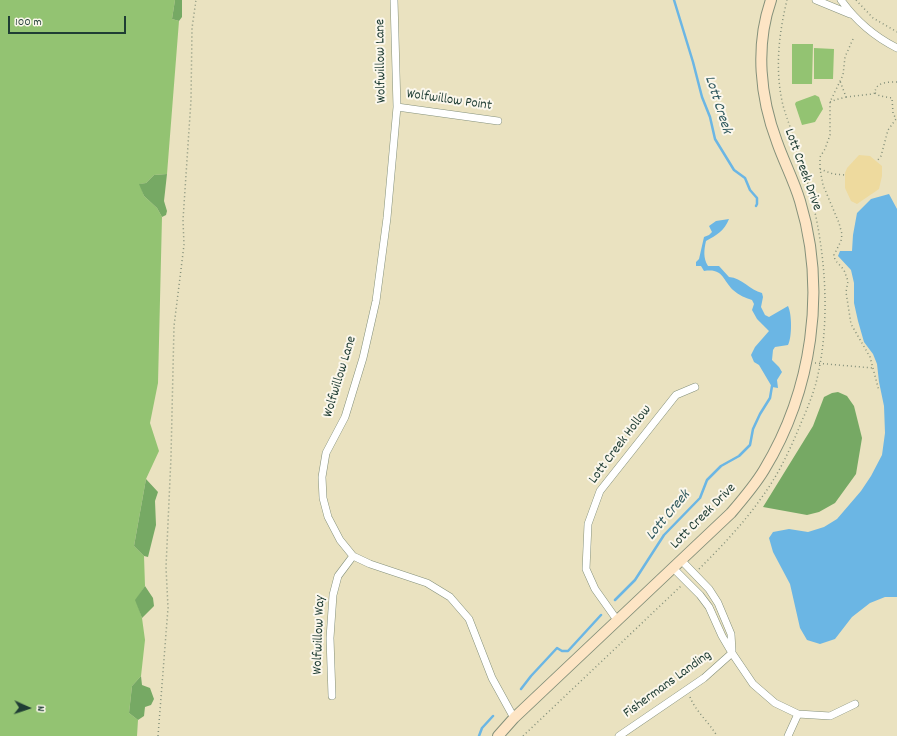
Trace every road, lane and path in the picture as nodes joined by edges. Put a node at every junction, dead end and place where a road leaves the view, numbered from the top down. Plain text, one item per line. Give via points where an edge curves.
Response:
1 (196, 0) edge
2 (394, 0) edge
3 (771, 0) edge
4 (786, 0) edge
5 (816, 0) edge
6 (841, 0) edge
7 (856, 0) edge
8 (851, 14) junction
9 (897, 32) edge
10 (853, 39) dead end
11 (897, 48) edge
12 (840, 81) junction
13 (897, 82) edge
14 (875, 93) junction
15 (846, 97) junction
16 (830, 102) junction
17 (397, 107) junction
18 (498, 121) dead end
19 (877, 161) dead end
20 (820, 168) junction
21 (845, 175) dead end
22 (807, 361) junction
23 (820, 364) junction
24 (873, 368) junction
25 (695, 387) dead end
26 (879, 391) dead end
27 (353, 556) junction
28 (681, 560) junction
29 (672, 568) junction
30 (694, 574) junction
31 (686, 581) junction
32 (617, 620) junction
33 (732, 653) junction
34 (686, 690) junction
35 (332, 696) dead end
36 (855, 704) dead end
37 (798, 714) junction
38 (514, 718) junction
39 (158, 736) edge
40 (498, 736) edge
41 (523, 736) edge
42 (619, 736) edge
43 (717, 736) edge
44 (788, 736) edge

1 - 39 path via 192,28 184,245 174,326 166,567 168,608
2 - 17 street, Wolfwillow Lane
3 - 22 street, Lott Creek Drive via 763,30 763,83 770,122 800,201 811,252 813,304
4 - 23 path via 781,24 779,80 782,102 808,184 818,228 825,294
5 - 8 street
6 - 8 street
7 - 9 path via 873,18
8 - 11 street via 865,28
10 - 12 path via 845,57
12 - 15 path
12 - 16 path
13 - 14 path via 881,83 876,87
14 - 15 path
14 - 19 path via 892,98 893,114 896,119 888,130 881,156
15 - 16 path
16 - 20 path via 830,135 820,157
17 - 18 street, Wolfwillow Point
17 - 27 street, Wolfwillow Lane via 376,302 345,416 326,453 322,477 323,498 328,517 340,540
20 - 21 path via 833,174
20 - 24 path via 823,185 842,234 834,255 848,281 846,292 851,324 870,357
22 - 23 path
22 - 28 street, Lott Creek Drive via 802,385 786,429 764,471 731,513
23 - 24 path
23 - 30 path via 805,414 787,455 763,496 743,522
24 - 26 path
25 - 32 street, Lott Creek Hollow via 676,395 600,491 588,524 586,569 595,589
27 - 35 street, Wolfwillow Way via 338,576 333,595 330,638
27 - 38 street, Wolfwillow Lane via 427,583 450,597 469,619 492,678
28 - 29 street, Lott Creek Drive
28 - 30 street
29 - 31 street
29 - 32 street, Lott Creek Drive
30 - 33 street via 718,603 730,634
31 - 33 street via 709,607
31 - 41 path
32 - 38 street, Lott Creek Drive
33 - 34 street, Fishermans Landing
33 - 37 street via 753,684 774,703
34 - 42 street, Fishermans Landing
34 - 43 path via 696,709
36 - 37 street via 830,716
37 - 44 street
38 - 40 street, Lott Creek Drive

